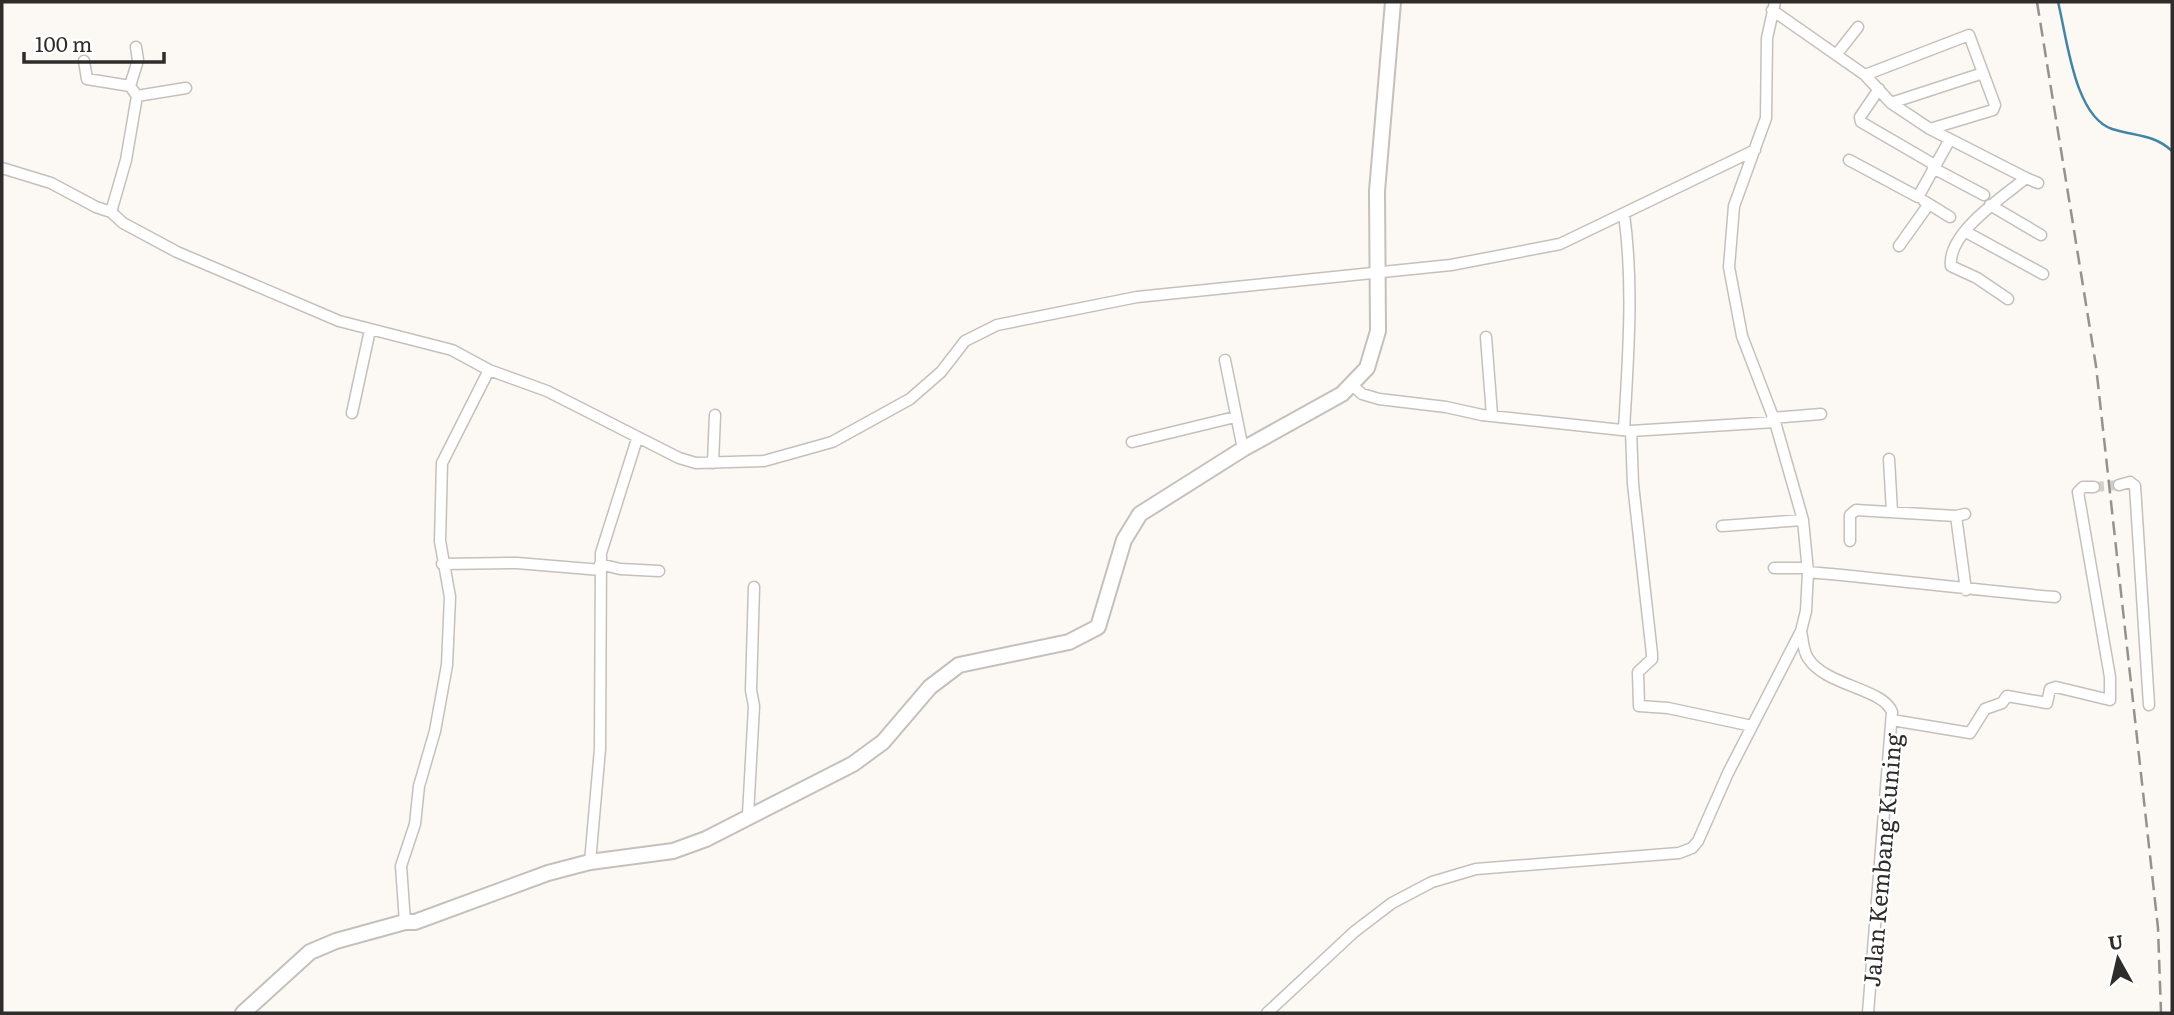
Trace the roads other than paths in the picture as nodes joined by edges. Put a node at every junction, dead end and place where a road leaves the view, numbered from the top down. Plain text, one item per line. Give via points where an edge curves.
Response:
1 (1393, 2) edge
2 (1774, 6) edge
3 (1858, 27) dead end
4 (136, 47) dead end
5 (1836, 55) junction
6 (85, 61) dead end
7 (1983, 73) junction
8 (1865, 75) junction
9 (130, 86) junction
10 (186, 88) dead end
11 (1879, 89) junction
12 (137, 96) junction
13 (1891, 103) junction
14 (1930, 130) junction
15 (1949, 141) junction
16 (1755, 150) junction
17 (1849, 160) dead end
18 (1934, 167) junction
19 (2, 168) edge
20 (2026, 178) junction
21 (2038, 183) dead end
22 (1984, 195) dead end
23 (1917, 197) junction
24 (1929, 204) junction
25 (1990, 205) junction
26 (111, 212) junction
27 (1625, 214) junction
28 (1950, 217) dead end
29 (1966, 232) junction
30 (2041, 235) dead end
31 (1899, 246) dead end
32 (1378, 272) junction
33 (2043, 274) dead end
34 (2008, 299) dead end
35 (370, 330) junction
36 (1486, 337) dead end
37 (1225, 360) dead end
38 (489, 370) junction
39 (1352, 385) junction
40 (352, 413) dead end
41 (1821, 414) dead end
42 (715, 415) dead end
43 (1492, 415) junction
44 (1235, 417) junction
45 (1774, 420) junction
46 (1628, 430) junction
47 (637, 439) junction
48 (1132, 442) dead end
49 (1243, 449) junction
50 (1889, 459) dead end
51 (713, 463) junction
52 (2119, 485) dead end
53 (2094, 487) dead end
54 (1892, 512) junction
55 (1802, 520) junction
56 (1722, 526) dead end
57 (1850, 541) dead end
58 (442, 564) junction
59 (601, 567) junction
60 (1774, 568) dead end
61 (1808, 570) junction
62 (659, 571) dead end
63 (754, 587) dead end
64 (1966, 590) junction
65 (2055, 597) dead end
66 (1801, 631) junction
67 (2150, 705) dead end
68 (1892, 720) junction
69 (1752, 726) junction
70 (748, 815) junction
71 (590, 862) junction
72 (405, 922) junction
73 (243, 1013) edge
74 (1267, 1013) edge
75 (1868, 1013) edge

1 - 32 street via 1377,191
2 - 5 street
2 - 16 street via 1766,59 1766,118
3 - 5 street
4 - 9 street via 138,60
5 - 8 street
6 - 9 street via 87,79
7 - 8 street via 1968,35
7 - 13 street
7 - 14 street via 1995,103 1993,110
8 - 11 street
9 - 12 street
10 - 12 street
11 - 13 street
11 - 18 street via 1861,122
12 - 26 street
13 - 14 street
14 - 15 street
15 - 18 street
15 - 20 street
16 - 27 street
16 - 45 street via 1731,220 1730,277 1742,336
17 - 23 street
18 - 22 street
18 - 23 street
19 - 26 street via 51,183
20 - 21 street
20 - 25 street
23 - 24 street
24 - 28 street
24 - 31 street
25 - 29 street
25 - 30 street
26 - 35 street via 177,252
27 - 32 street via 1560,244 1451,265
27 - 46 street via 1630,306
29 - 33 street
29 - 34 street via 1955,245 1951,266
32 - 39 street via 1376,344 1367,368
32 - 51 street via 1136,297 998,325 965,341 941,372 910,399 842,436 778,459
35 - 38 street via 440,345
35 - 40 street
36 - 43 street
37 - 44 street
38 - 47 street via 547,391
38 - 58 street via 442,463
39 - 43 street via 1370,398
39 - 49 street
41 - 45 street
42 - 51 street
43 - 46 street
44 - 48 street
44 - 49 street
45 - 46 street
45 - 55 street
46 - 69 street via 1652,654 1638,672 1639,706
47 - 51 street via 680,458
47 - 59 street
49 - 70 street via 1140,514 1124,540 1102,621 1090,634 959,665 930,687 874,750 843,770
50 - 54 street
52 - 67 street via 2130,482 2135,486
53 - 68 street via 2078,492 2110,677 2110,701 2056,687 2050,689 2047,703 2007,696 1985,709 1970,733
54 - 57 street via 1852,512
54 - 64 street via 1961,515
55 - 56 street
55 - 61 street
58 - 59 street
58 - 72 street via 450,597 447,665 419,786 415,824 401,866
59 - 62 street
59 - 71 street via 600,749
60 - 61 street
61 - 64 street
61 - 66 street
63 - 70 street
64 - 65 street
66 - 68 street, Jalan Kembang Kuning via 1806,655 1814,665 1845,686 1883,699 1889,704
66 - 69 street
68 - 75 street, Jalan Kembang Kuning
69 - 74 street via 1692,848 1679,853 1476,869 1442,878 1392,903 1363,925
70 - 71 street via 673,851
71 - 72 street
72 - 73 street via 310,952

